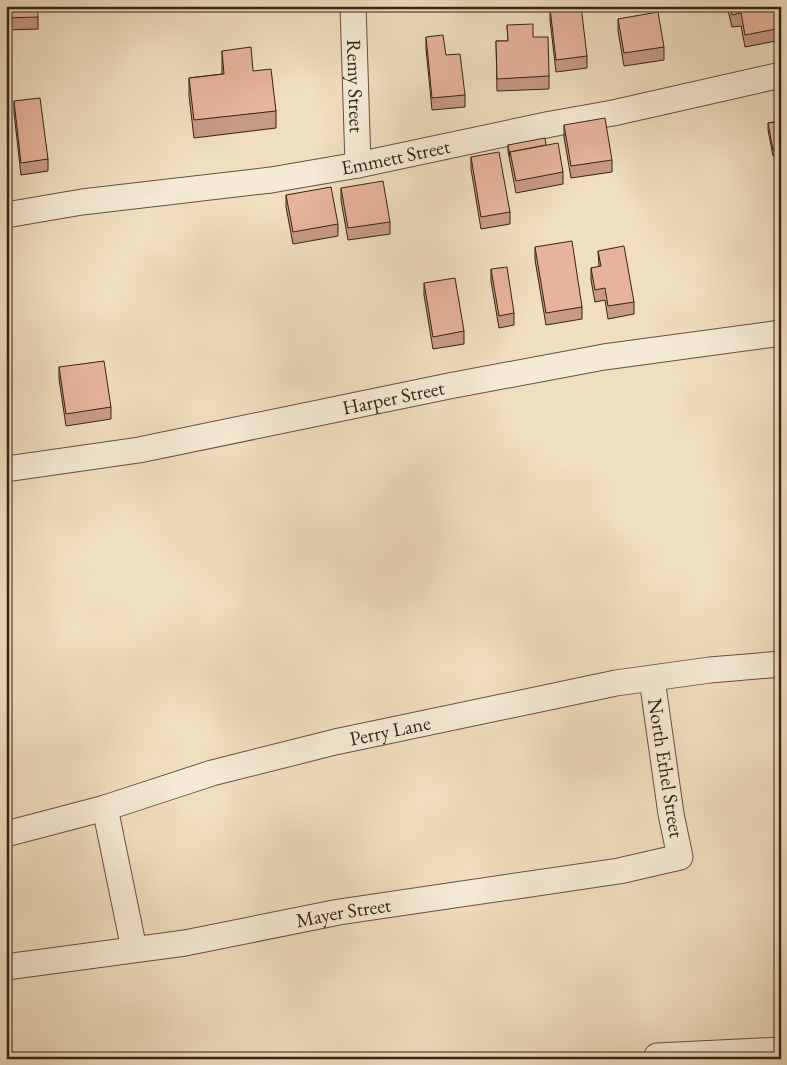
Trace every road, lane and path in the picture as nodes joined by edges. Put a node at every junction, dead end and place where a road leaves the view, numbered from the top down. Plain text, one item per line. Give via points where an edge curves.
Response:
1 (353, 6) edge
2 (781, 75) edge
3 (358, 165) junction
4 (6, 215) edge
5 (781, 333) edge
6 (6, 470) edge
7 (781, 664) edge
8 (652, 679) junction
9 (105, 808) junction
10 (6, 834) edge
11 (680, 857) joint
12 (134, 949) junction
13 (6, 967) edge
14 (781, 1050) edge
15 (657, 1056) dead end

1 - 3 street, Remy Street
2 - 3 street, Emmett Street
3 - 4 street, Emmett Street via 271,180 82,202
5 - 6 street, Harper Street via 604,357 139,450
7 - 8 street, Perry Lane
8 - 9 street, Perry Lane via 616,683 326,744 212,773
8 - 11 street, North Ethel Street
9 - 10 street, Perry Lane
9 - 12 street
11 - 12 street, Mayer Street via 619,871 339,912 185,944
12 - 13 street, Mayer Street
14 - 15 street

